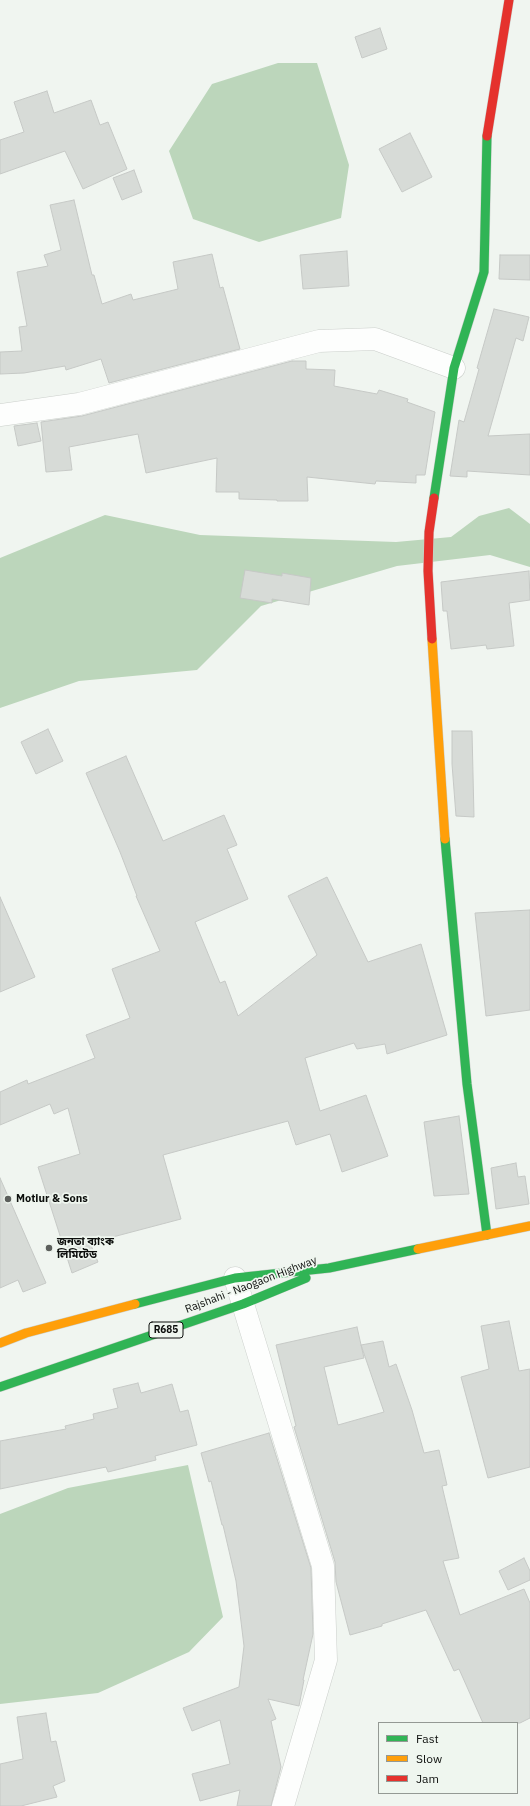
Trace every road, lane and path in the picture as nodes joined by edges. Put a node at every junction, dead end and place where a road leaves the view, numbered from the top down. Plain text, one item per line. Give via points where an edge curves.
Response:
1 (509, 0) edge
2 (454, 368) junction
3 (0, 414) edge
4 (530, 1226) edge
5 (487, 1235) junction
6 (329, 1268) junction
7 (236, 1278) junction
8 (243, 1304) junction
9 (0, 1343) edge
10 (0, 1387) edge
11 (283, 1806) edge

1 - 2 street via 487,136 484,272
2 - 3 street via 375,339 319,341 79,404
2 - 5 street via 429,532 428,571 442,800 467,1084
4 - 5 street, Rajshahi - Naogaon Highway / R685
5 - 6 street, Rajshahi - Naogaon Highway / R685
6 - 7 street, Rajshahi - Naogaon Highway / R685
6 - 8 street, Rajshahi - Naogaon Highway / R685
7 - 8 street
7 - 9 street, Rajshahi - Naogaon Highway / R685 via 26,1333
8 - 10 street, Rajshahi - Naogaon Highway / R685
8 - 11 street via 323,1566 326,1660

